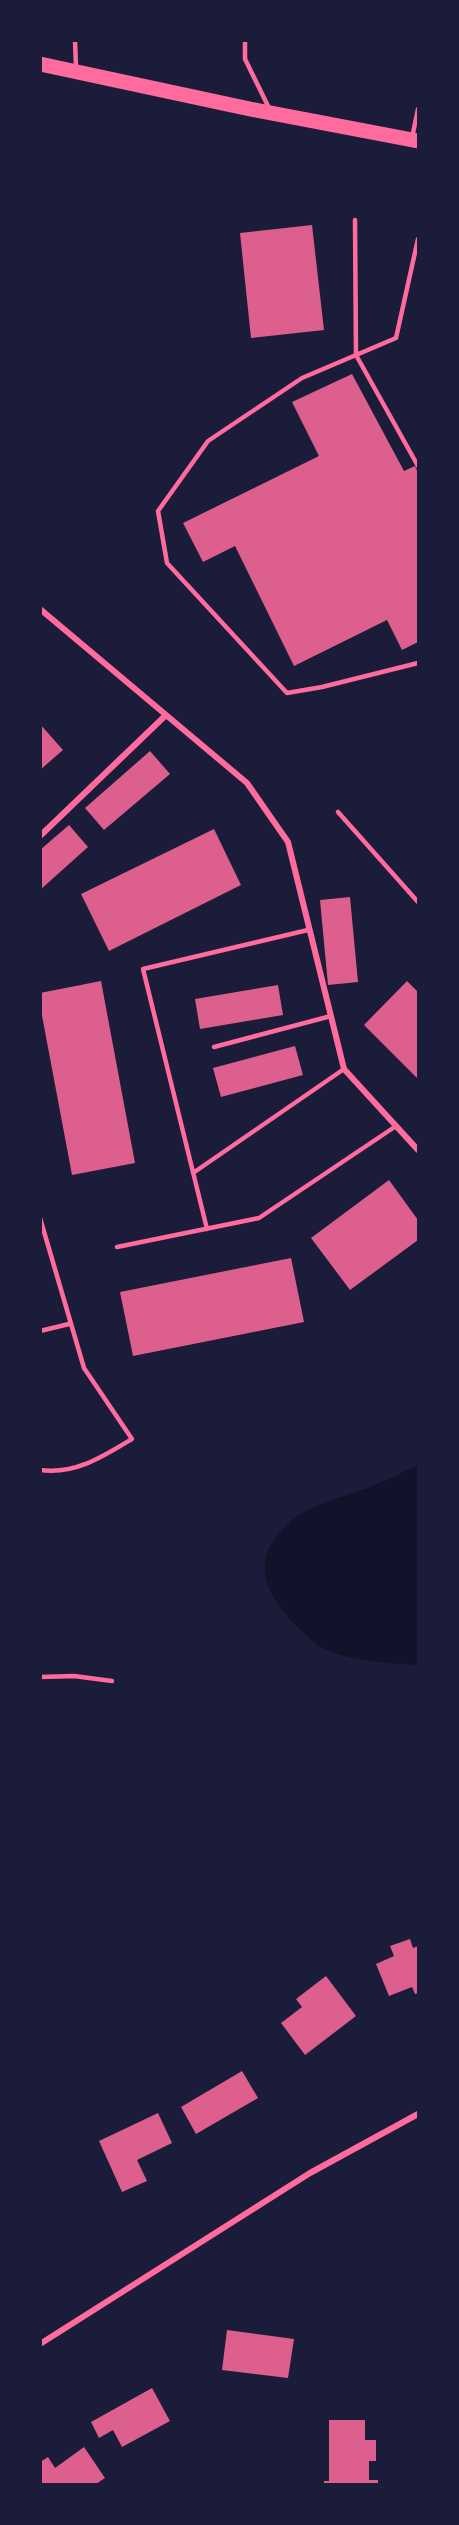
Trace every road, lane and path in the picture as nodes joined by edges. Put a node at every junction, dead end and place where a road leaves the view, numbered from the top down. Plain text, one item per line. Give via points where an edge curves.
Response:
1 (75, 40) edge
2 (245, 40) edge
3 (40, 64) edge
4 (76, 73) junction
5 (418, 109) edge
6 (271, 113) junction
7 (415, 141) edge
8 (355, 220) dead end
9 (418, 239) edge
10 (356, 355) junction
11 (418, 466) edge
12 (40, 609) edge
13 (418, 663) edge
14 (166, 715) junction
15 (338, 812) dead end
16 (40, 836) edge
17 (418, 902) edge
18 (308, 930) junction
19 (331, 1016) junction
20 (214, 1047) dead end
21 (344, 1069) junction
22 (396, 1126) junction
23 (418, 1150) edge
24 (193, 1173) junction
25 (40, 1218) edge
26 (207, 1229) junction
27 (117, 1247) dead end
28 (69, 1324) junction
29 (40, 1331) edge
30 (40, 1470) edge
31 (40, 1677) edge
32 (112, 1681) dead end
33 (418, 2114) edge
34 (40, 2344) edge

1 - 4 lane
2 - 6 lane via 245,59
3 - 4 main road
4 - 6 main road
5 - 7 lane
6 - 7 main road
8 - 10 lane
9 - 10 lane via 396,338
10 - 11 lane
10 - 13 lane via 302,378 208,441 158,511 168,563 287,693
12 - 14 street
14 - 16 street
14 - 18 street via 247,783 288,842
15 - 17 lane
18 - 19 street
18 - 24 lane via 143,969
19 - 20 lane
19 - 21 street
21 - 22 street
21 - 24 lane
22 - 23 street
22 - 26 lane via 259,1218
24 - 26 lane
25 - 28 lane
26 - 27 lane
28 - 29 lane
28 - 30 lane via 84,1368 132,1439 100,1458 58,1472
31 - 32 lane
33 - 34 street via 310,2173

